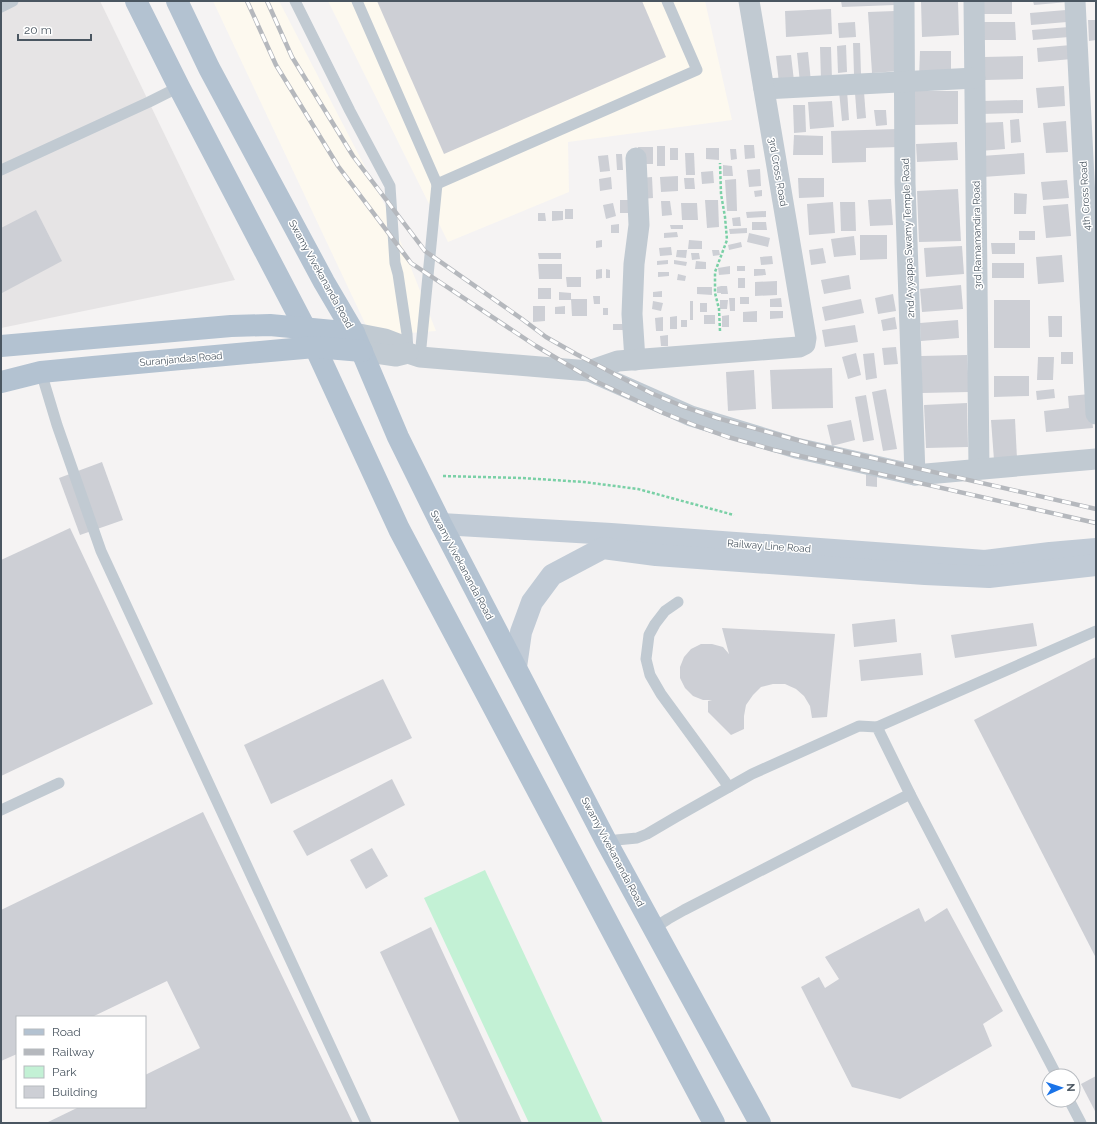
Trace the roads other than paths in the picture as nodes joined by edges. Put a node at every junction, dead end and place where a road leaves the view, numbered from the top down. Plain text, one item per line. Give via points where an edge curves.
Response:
1 (13, 1) edge
2 (136, 1) edge
3 (177, 1) edge
4 (295, 1) edge
5 (357, 1) edge
6 (667, 1) edge
7 (748, 1) edge
8 (904, 1) edge
9 (974, 1) edge
10 (1075, 1) edge
11 (1, 7) edge
12 (975, 78) junction
13 (904, 82) junction
14 (179, 87) junction
15 (764, 89) junction
16 (636, 158) dead end
17 (1, 170) edge
18 (437, 184) junction
19 (311, 337) junction
20 (358, 342) junction
21 (1, 346) edge
22 (414, 355) junction
23 (635, 360) junction
24 (590, 371) junction
25 (41, 372) junction
26 (1, 382) edge
27 (1096, 414) edge
28 (1096, 458) edge
29 (980, 469) junction
30 (915, 475) junction
31 (441, 524) junction
32 (1096, 549) edge
33 (1096, 565) edge
34 (678, 602) dead end
35 (1096, 631) edge
36 (516, 667) junction
37 (877, 727) junction
38 (60, 783) dead end
39 (729, 787) junction
40 (910, 794) junction
41 (1, 810) edge
42 (606, 841) junction
43 (654, 928) junction
44 (1052, 1068) edge
45 (1073, 1108) edge
46 (366, 1123) edge
47 (714, 1123) edge
48 (760, 1123) edge
49 (1081, 1123) edge

1 - 11 lane
2 - 14 main road
3 - 20 main road, Swamy Vivekananda Road via 209,68
4 - 22 lane via 390,186 395,263
5 - 18 lane
6 - 18 lane via 697,70
7 - 15 street, 3rd Cross Road
8 - 13 street, 2nd Ayyappa Swamy Temple Road
9 - 12 street, 3rd Ramamandira Road
10 - 27 street, 4th Cross Road
12 - 13 street
12 - 29 street, 3rd Ramamandira Road
13 - 15 street
13 - 30 street, 2nd Ayyappa Swamy Temple Road
14 - 17 lane
14 - 19 main road
15 - 23 street, 3rd Cross Road via 805,344 799,347
16 - 23 street via 639,225 632,314
18 - 22 lane
19 - 20 main road, Suranjandas Road
19 - 21 main road, Suranjandas Road via 270,326 231,326
19 - 25 main road, Suranjandas Road
19 - 47 main road via 399,529
20 - 22 street via 396,356
20 - 31 main road, Swamy Vivekananda Road via 398,437
22 - 24 street
23 - 24 street via 618,361
24 - 30 street via 691,416 796,448
25 - 26 main road, Suranjandas Road
25 - 46 lane via 56,425 101,551
28 - 29 street
29 - 30 street
31 - 32 main road, Railway Line Road via 985,561
31 - 36 main road, Swamy Vivekananda Road
33 - 36 main road via 989,577 656,554 603,548 552,575 532,602 521,632
34 - 39 lane via 665,611 649,635 646,659 650,676
35 - 37 lane
36 - 42 main road, Swamy Vivekananda Road
37 - 39 lane via 859,726
37 - 40 lane
38 - 41 lane
39 - 42 lane via 637,838
40 - 43 lane
40 - 44 lane
42 - 43 main road, Swamy Vivekananda Road
43 - 48 main road, Swamy Vivekananda Road
45 - 49 lane

